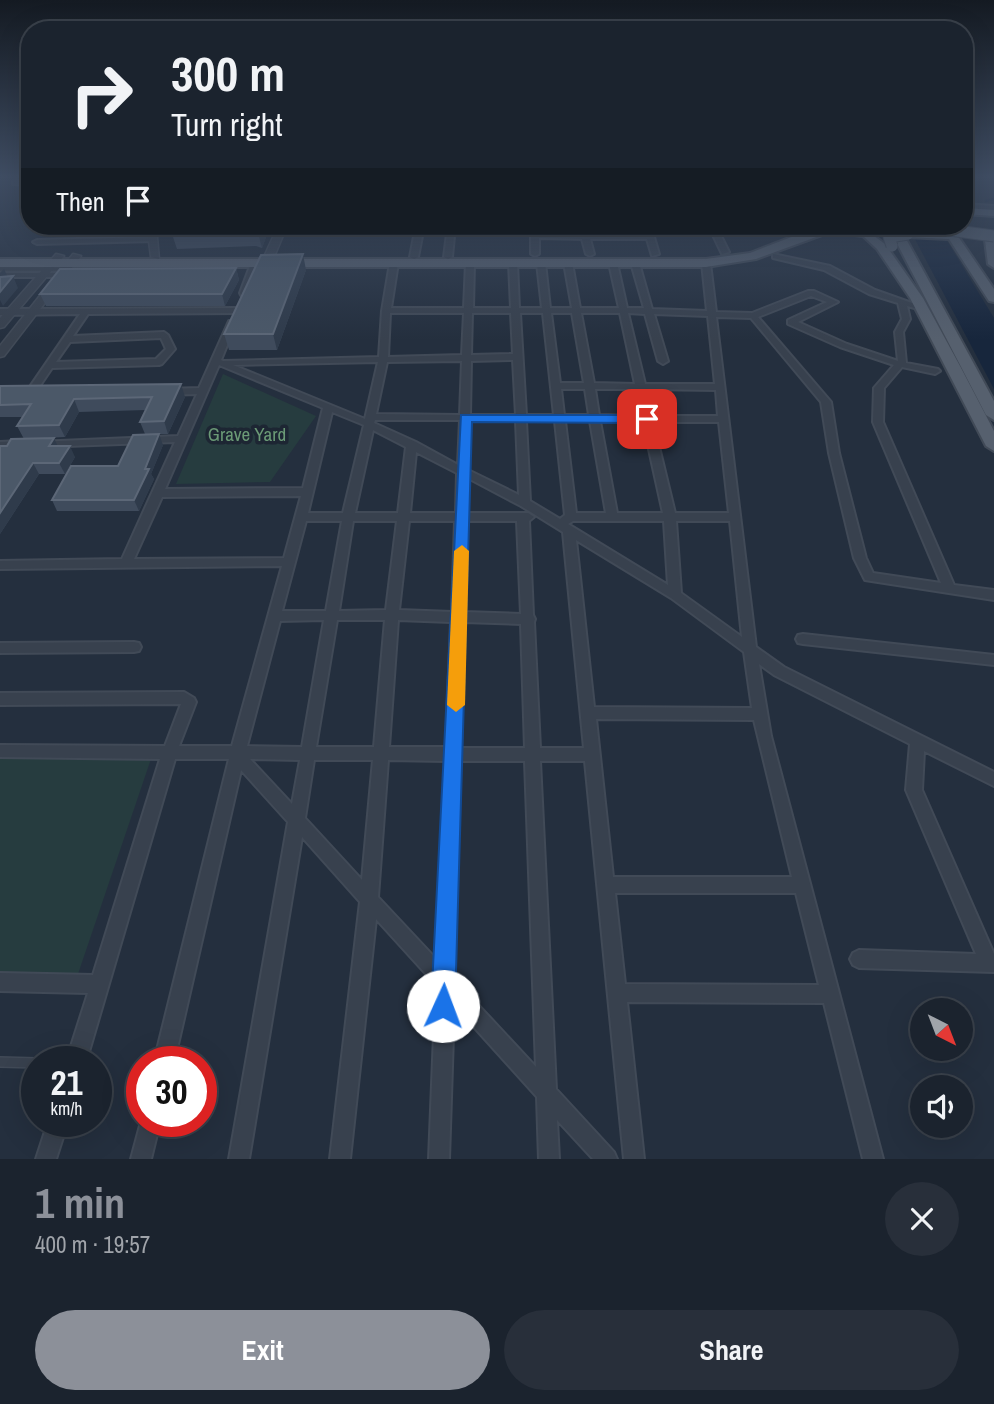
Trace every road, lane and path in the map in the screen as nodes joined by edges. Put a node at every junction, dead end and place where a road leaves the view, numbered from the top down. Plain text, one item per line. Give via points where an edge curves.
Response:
1 (973, 233) edge
2 (152, 235) edge
3 (278, 235) edge
4 (418, 235) edge
5 (451, 235) edge
6 (535, 235) edge
7 (576, 235) edge
8 (716, 235) edge
9 (773, 235) edge
10 (811, 235) edge
11 (868, 235) edge
12 (899, 235) edge
13 (906, 235) edge
14 (934, 235) edge
15 (952, 235) edge
16 (586, 236) junction
17 (994, 236) edge
18 (153, 239) junction
19 (37, 242) dead end
20 (754, 242) junction
21 (725, 252) junction
22 (772, 252) junction
23 (590, 254) junction
24 (655, 254) junction
25 (0, 256) edge
26 (156, 257) junction
27 (269, 257) junction
28 (414, 257) junction
29 (448, 257) junction
30 (538, 259) junction
31 (0, 263) edge
32 (394, 263) junction
33 (470, 263) junction
34 (513, 263) junction
35 (568, 263) junction
36 (613, 263) junction
37 (635, 263) junction
38 (706, 263) junction
39 (994, 265) edge
40 (59, 266) junction
41 (0, 269) edge
42 (253, 269) junction
43 (178, 270) edge
44 (0, 275) edge
45 (86, 275) edge
46 (237, 275) edge
47 (908, 284) junction
48 (994, 298) edge
49 (902, 302) junction
50 (922, 308) junction
51 (468, 310) junction
52 (515, 310) junction
53 (547, 310) junction
54 (575, 310) junction
55 (623, 310) junction
56 (237, 311) junction
57 (386, 311) junction
58 (649, 311) junction
59 (5, 312) edge
60 (31, 312) junction
61 (711, 313) junction
62 (84, 314) junction
63 (753, 317) junction
64 (0, 325) edge
65 (69, 339) junction
66 (0, 354) edge
67 (517, 357) junction
68 (467, 358) junction
69 (383, 360) junction
70 (663, 361) dead end
71 (218, 362) junction
72 (50, 365) junction
73 (898, 366) junction
74 (935, 371) dead end
75 (555, 386) junction
76 (640, 386) junction
77 (587, 387) junction
78 (719, 387) junction
79 (204, 391) junction
80 (151, 392) edge
81 (43, 393) edge
82 (328, 407) junction
83 (994, 415) edge
84 (466, 418) junction
85 (520, 418) junction
86 (559, 418) junction
87 (592, 419) junction
88 (647, 419) junction
89 (723, 419) junction
90 (369, 420) junction
91 (183, 439) junction
92 (412, 444) junction
93 (0, 445) edge
94 (994, 446) edge
95 (464, 471) junction
96 (307, 492) junction
97 (158, 494) junction
98 (524, 510) junction
99 (405, 516) junction
100 (301, 517) junction
101 (612, 517) junction
102 (735, 517) junction
103 (348, 518) junction
104 (670, 518) junction
105 (463, 519) junction
106 (567, 524) junction
107 (127, 562) junction
108 (290, 562) junction
109 (0, 565) edge
110 (950, 589) junction
111 (994, 595) edge
112 (675, 596) junction
113 (392, 615) junction
114 (275, 616) junction
115 (331, 616) junction
116 (459, 616) junction
117 (529, 619) junction
118 (803, 639) dead end
119 (134, 647) dead end
120 (0, 648) edge
121 (750, 650) junction
122 (994, 660) edge
123 (0, 699) edge
124 (589, 713) junction
125 (761, 714) junction
126 (918, 740) junction
127 (0, 751) edge
128 (170, 751) junction
129 (379, 754) junction
130 (237, 755) junction
131 (308, 755) junction
132 (454, 755) junction
133 (534, 755) junction
134 (593, 755) junction
135 (994, 779) edge
136 (297, 821) junction
137 (606, 885) junction
138 (803, 885) junction
139 (369, 901) junction
140 (859, 959) dead end
141 (992, 963) edge
142 (444, 981) junction
143 (0, 982) edge
144 (100, 984) junction
145 (617, 993) junction
146 (831, 993) junction
147 (81, 1046) edge
148 (168, 1046) edge
149 (0, 1062) edge
150 (21, 1063) edge
151 (547, 1093) junction
152 (53, 1137) edge
153 (146, 1137) edge
154 (46, 1159) edge
155 (141, 1159) edge
156 (239, 1159) edge
157 (340, 1159) edge
158 (439, 1159) edge
159 (549, 1159) edge
160 (607, 1159) edge
161 (634, 1159) edge
162 (873, 1159) edge

1 - 17 main road, bridge
2 - 18 street
3 - 27 street
4 - 28 street
5 - 29 street
6 - 30 street
7 - 16 street
8 - 21 street
9 - 20 main road
10 - 22 main road
11 - 47 main road via 880,243
12 - 83 main road
13 - 47 main road, bridge via 889,237
14 - 39 main road, bridge via 953,236 978,249
15 - 48 main road
16 - 23 street
16 - 24 street via 650,237
17 - 39 main road
18 - 19 street
18 - 26 street
20 - 21 main road
20 - 22 main road
21 - 24 main road
22 - 38 main road
22 - 49 street via 827,268
23 - 24 main road
23 - 30 main road
25 - 40 main road
26 - 27 main road
26 - 40 main road
27 - 28 main road
28 - 29 main road
29 - 30 main road
30 - 34 main road
30 - 35 main road
30 - 53 street
31 - 40 main road
32 - 33 main road
32 - 42 main road
32 - 57 street
33 - 34 main road
33 - 51 street
34 - 52 street
35 - 36 main road
35 - 54 street
36 - 37 main road
36 - 55 street
37 - 38 main road
37 - 58 street
38 - 61 street
40 - 41 lane
40 - 42 main road
40 - 43 lane
40 - 44 street
40 - 45 street
40 - 59 street
40 - 60 street
42 - 46 street
42 - 56 street
47 - 50 main road
49 - 50 street
49 - 73 street via 906,319 899,331 903,361
50 - 94 main road
51 - 52 street
51 - 57 street
51 - 68 street
52 - 53 street
52 - 67 street
53 - 54 street
53 - 75 street
54 - 55 street
54 - 77 street
55 - 58 street
55 - 76 street
56 - 62 street
56 - 71 street
57 - 69 street
58 - 61 street
58 - 70 street
59 - 60 street
59 - 64 street
60 - 62 street
60 - 66 street
61 - 63 street
61 - 78 street
62 - 65 street
63 - 73 street via 811,293 834,302 792,322 838,345
63 - 110 street via 826,402 834,453 860,558 869,577
65 - 72 street
65 - 72 street via 164,335 171,349 159,362
67 - 68 street
67 - 85 street
68 - 69 street
68 - 84 street
69 - 71 street
69 - 90 street
71 - 79 street
71 - 82 street
72 - 81 street via 25,394
73 - 74 street
73 - 110 street via 879,388 878,422
75 - 77 street
75 - 86 street
76 - 77 street
76 - 78 street
76 - 88 street
77 - 87 street
78 - 89 street
79 - 80 street
79 - 91 street
82 - 90 street
82 - 96 street
84 - 85 street
84 - 90 street
84 - 95 street
85 - 86 street
85 - 98 street
86 - 87 street
86 - 106 street
87 - 88 street
87 - 101 street
88 - 89 street
88 - 104 street
89 - 102 street
90 - 92 street
90 - 103 street
91 - 93 street
91 - 97 street
92 - 95 street
92 - 99 street
95 - 98 street
95 - 105 street
96 - 97 street
96 - 100 street
97 - 107 street
98 - 105 street
98 - 106 street
98 - 117 street
99 - 103 street
99 - 105 street
99 - 113 street
100 - 103 street
100 - 108 street
101 - 104 street
101 - 106 street
102 - 104 street
102 - 121 street
103 - 115 street
104 - 112 street
105 - 116 street
106 - 112 street
106 - 124 street
107 - 108 street
107 - 109 street
108 - 114 street
110 - 111 street
112 - 121 street
113 - 115 street
113 - 116 street
113 - 129 street
114 - 115 street
114 - 130 street
115 - 131 street
116 - 117 street
116 - 132 street
117 - 133 street
118 - 122 street
119 - 120 street
121 - 125 street
121 - 126 street via 812,688
123 - 128 street via 184,698 189,702
124 - 125 street
124 - 134 street
125 - 138 street
126 - 135 street
126 - 141 street via 914,790
127 - 128 street
128 - 130 street
128 - 144 street
129 - 131 street
129 - 132 street
129 - 139 street
130 - 131 street
130 - 136 street
130 - 148 street
131 - 136 street
132 - 133 street
132 - 142 street
133 - 134 street
133 - 151 street
134 - 137 street
136 - 139 street
136 - 156 street
137 - 138 street
137 - 145 street
138 - 146 street
139 - 142 street
139 - 157 street
140 - 141 street
142 - 151 street
142 - 158 street
143 - 144 street
144 - 147 street
145 - 146 street
145 - 161 street
146 - 162 street
149 - 150 lane
151 - 159 street
151 - 160 street
152 - 154 street
153 - 155 street

